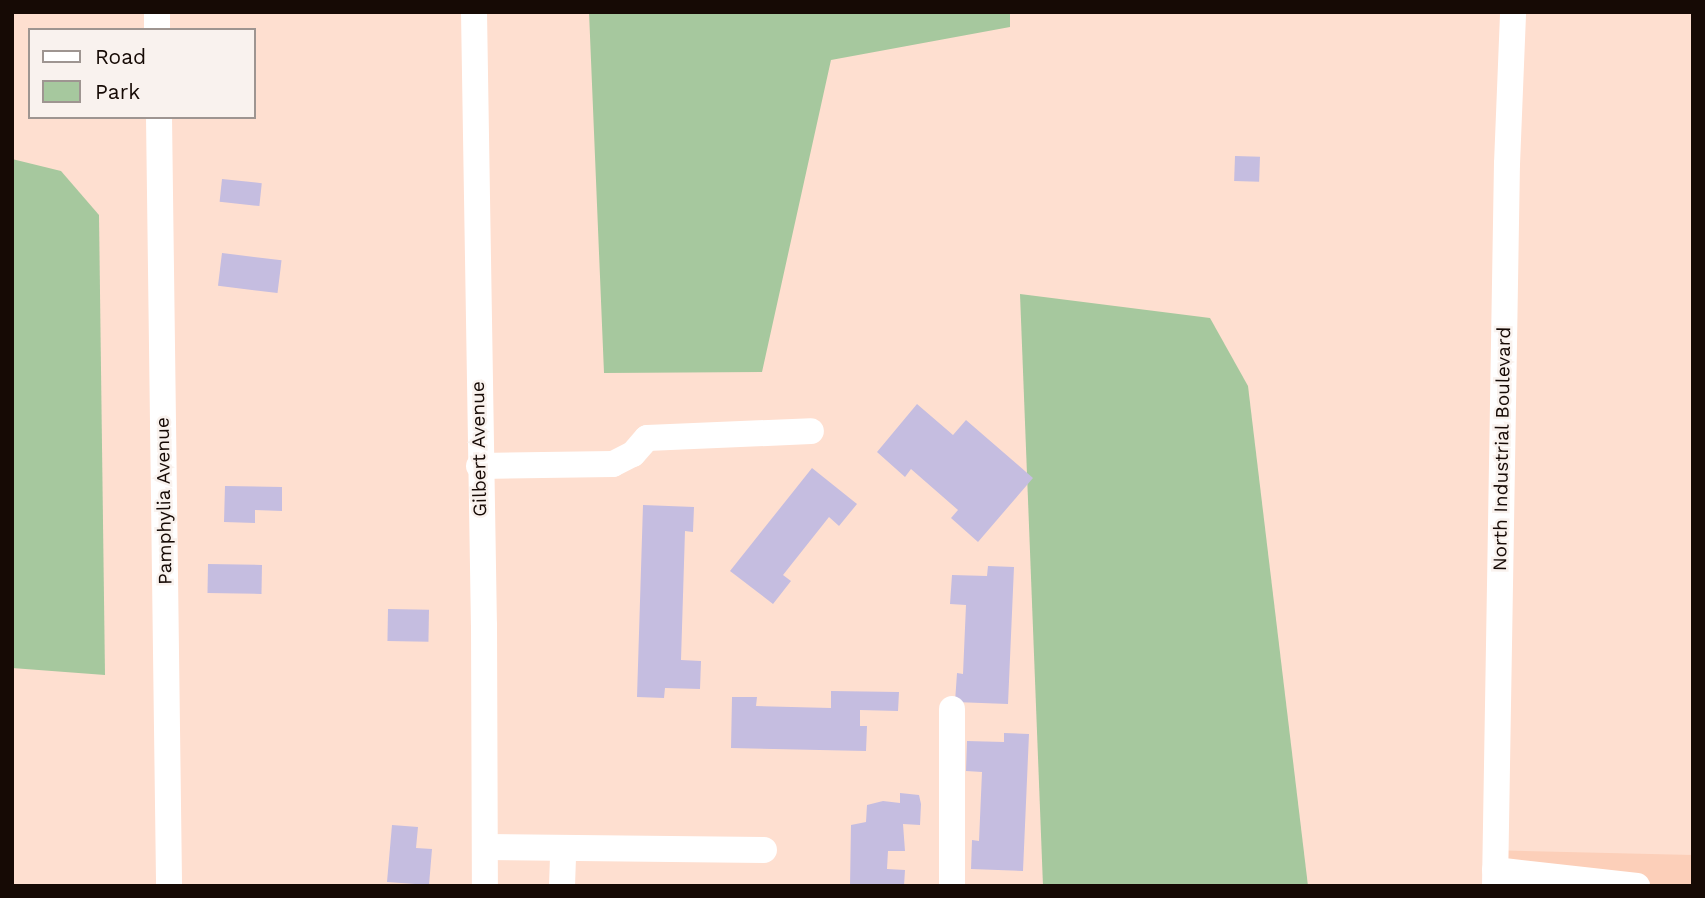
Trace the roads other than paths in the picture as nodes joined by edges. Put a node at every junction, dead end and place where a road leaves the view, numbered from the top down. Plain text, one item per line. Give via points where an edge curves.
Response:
1 (474, 12) edge
2 (1513, 12) edge
3 (159, 119) edge
4 (811, 431) dead end
5 (479, 466) junction
6 (952, 709) dead end
7 (486, 847) junction
8 (563, 848) junction
9 (764, 850) dead end
10 (1495, 878) edge
11 (169, 886) edge
12 (485, 886) edge
13 (562, 886) edge
14 (951, 886) edge
15 (1637, 886) edge

1 - 5 street, Gilbert Avenue
2 - 10 street, North Industrial Boulevard
3 - 11 street, Pamphylia Avenue
4 - 5 street via 647,438 633,454 612,464
5 - 7 street, Gilbert Avenue
6 - 14 street
7 - 8 street
7 - 12 street, Gilbert Avenue
8 - 9 street
8 - 13 street
10 - 15 street

